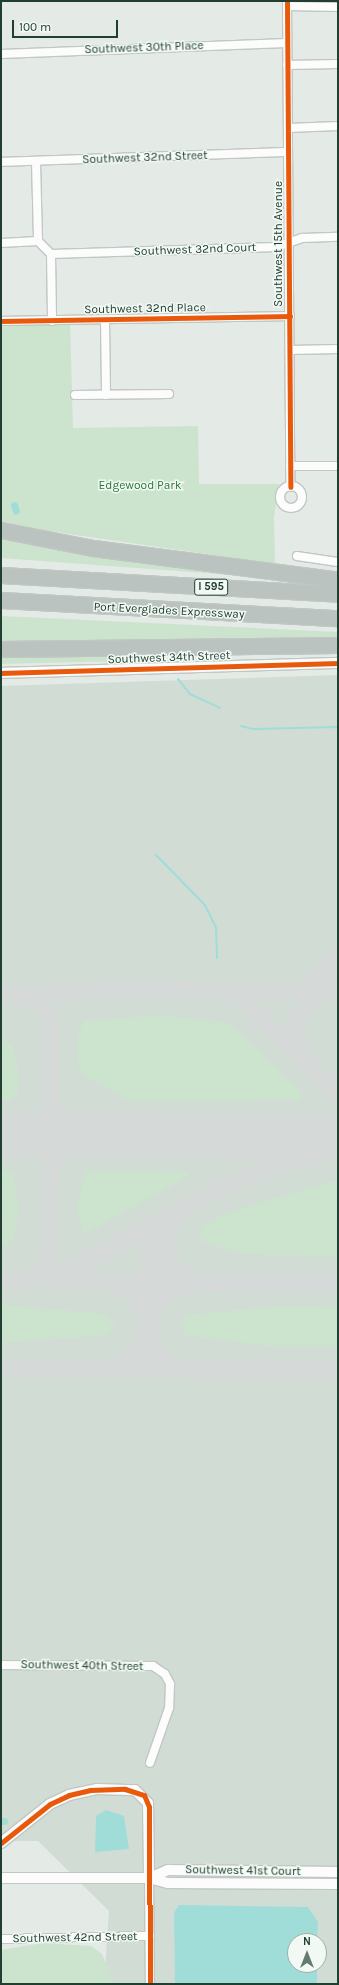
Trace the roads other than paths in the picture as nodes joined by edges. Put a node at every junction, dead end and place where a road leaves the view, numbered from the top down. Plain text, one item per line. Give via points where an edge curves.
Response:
1 (287, 3) edge
2 (338, 7) edge
3 (287, 43) junction
4 (1, 54) edge
5 (338, 64) edge
6 (287, 65) junction
7 (338, 126) edge
8 (288, 128) junction
9 (288, 152) junction
10 (1, 162) edge
11 (36, 162) junction
12 (338, 237) edge
13 (38, 240) junction
14 (289, 241) junction
15 (1, 243) edge
16 (51, 254) junction
17 (290, 316) junction
18 (105, 320) junction
19 (52, 321) junction
20 (1, 322) edge
21 (338, 349) edge
22 (290, 350) junction
23 (169, 394) dead end
24 (75, 395) dead end
25 (106, 395) junction
26 (290, 466) junction
27 (338, 466) edge
28 (290, 487) dead end
29 (1, 530) edge
30 (297, 556) dead end
31 (338, 562) edge
32 (1, 575) edge
33 (338, 580) edge
34 (338, 594) edge
35 (1, 600) edge
36 (44, 604) junction
37 (1, 608) edge
38 (338, 618) edge
39 (338, 645) edge
40 (1, 649) edge
41 (338, 663) edge
42 (1, 673) edge
43 (1, 1665) edge
44 (150, 1762) dead end
45 (1, 1843) edge
46 (338, 1872) edge
47 (1, 1878) edge
48 (149, 1878) junction
49 (338, 1884) edge
50 (150, 1936) junction
51 (1, 1939) edge
52 (150, 1984) edge

1 - 2 street
1 - 3 street, Southwest 15th Avenue
3 - 4 street, Southwest 30th Place
3 - 6 street, Southwest 15th Avenue
5 - 6 street
6 - 8 street, Southwest 15th Avenue
7 - 8 street
8 - 9 street, Southwest 15th Avenue
9 - 11 street, Southwest 32nd Street
9 - 14 street, Southwest 15th Avenue
10 - 11 street, Southwest 32nd Street
11 - 13 street
12 - 14 street, Southwest 32nd Court
13 - 15 street
13 - 16 street
14 - 16 street, Southwest 32nd Court via 276,247
14 - 17 street, Southwest 15th Avenue
16 - 19 street
17 - 18 street, Southwest 32nd Place
17 - 22 street, Southwest 15th Avenue
18 - 19 street, Southwest 32nd Place
18 - 25 street
19 - 20 street, Southwest 32nd Place
21 - 22 street
22 - 26 street, Southwest 15th Avenue
23 - 25 street
24 - 25 street
26 - 27 street
26 - 28 street, Southwest 15th Avenue
29 - 33 highway via 93,548
30 - 31 street
32 - 34 highway, I 595
35 - 36 highway, Port Everglades Expressway / I 595
36 - 37 highway
36 - 38 highway, Port Everglades Expressway / I 595
39 - 40 highway
41 - 42 street, Southwest 34th Street
43 - 44 street, Southwest 40th Street via 153,1666 165,1674 170,1684 169,1708
45 - 48 street via 50,1804 69,1795 90,1790 125,1789 144,1795 149,1807
46 - 48 street, Southwest 41st Court via 168,1870
47 - 48 street, Southwest 41st Court
48 - 49 street, Southwest 41st Court via 168,1883
48 - 50 street
50 - 51 street, Southwest 42nd Street
50 - 52 street

